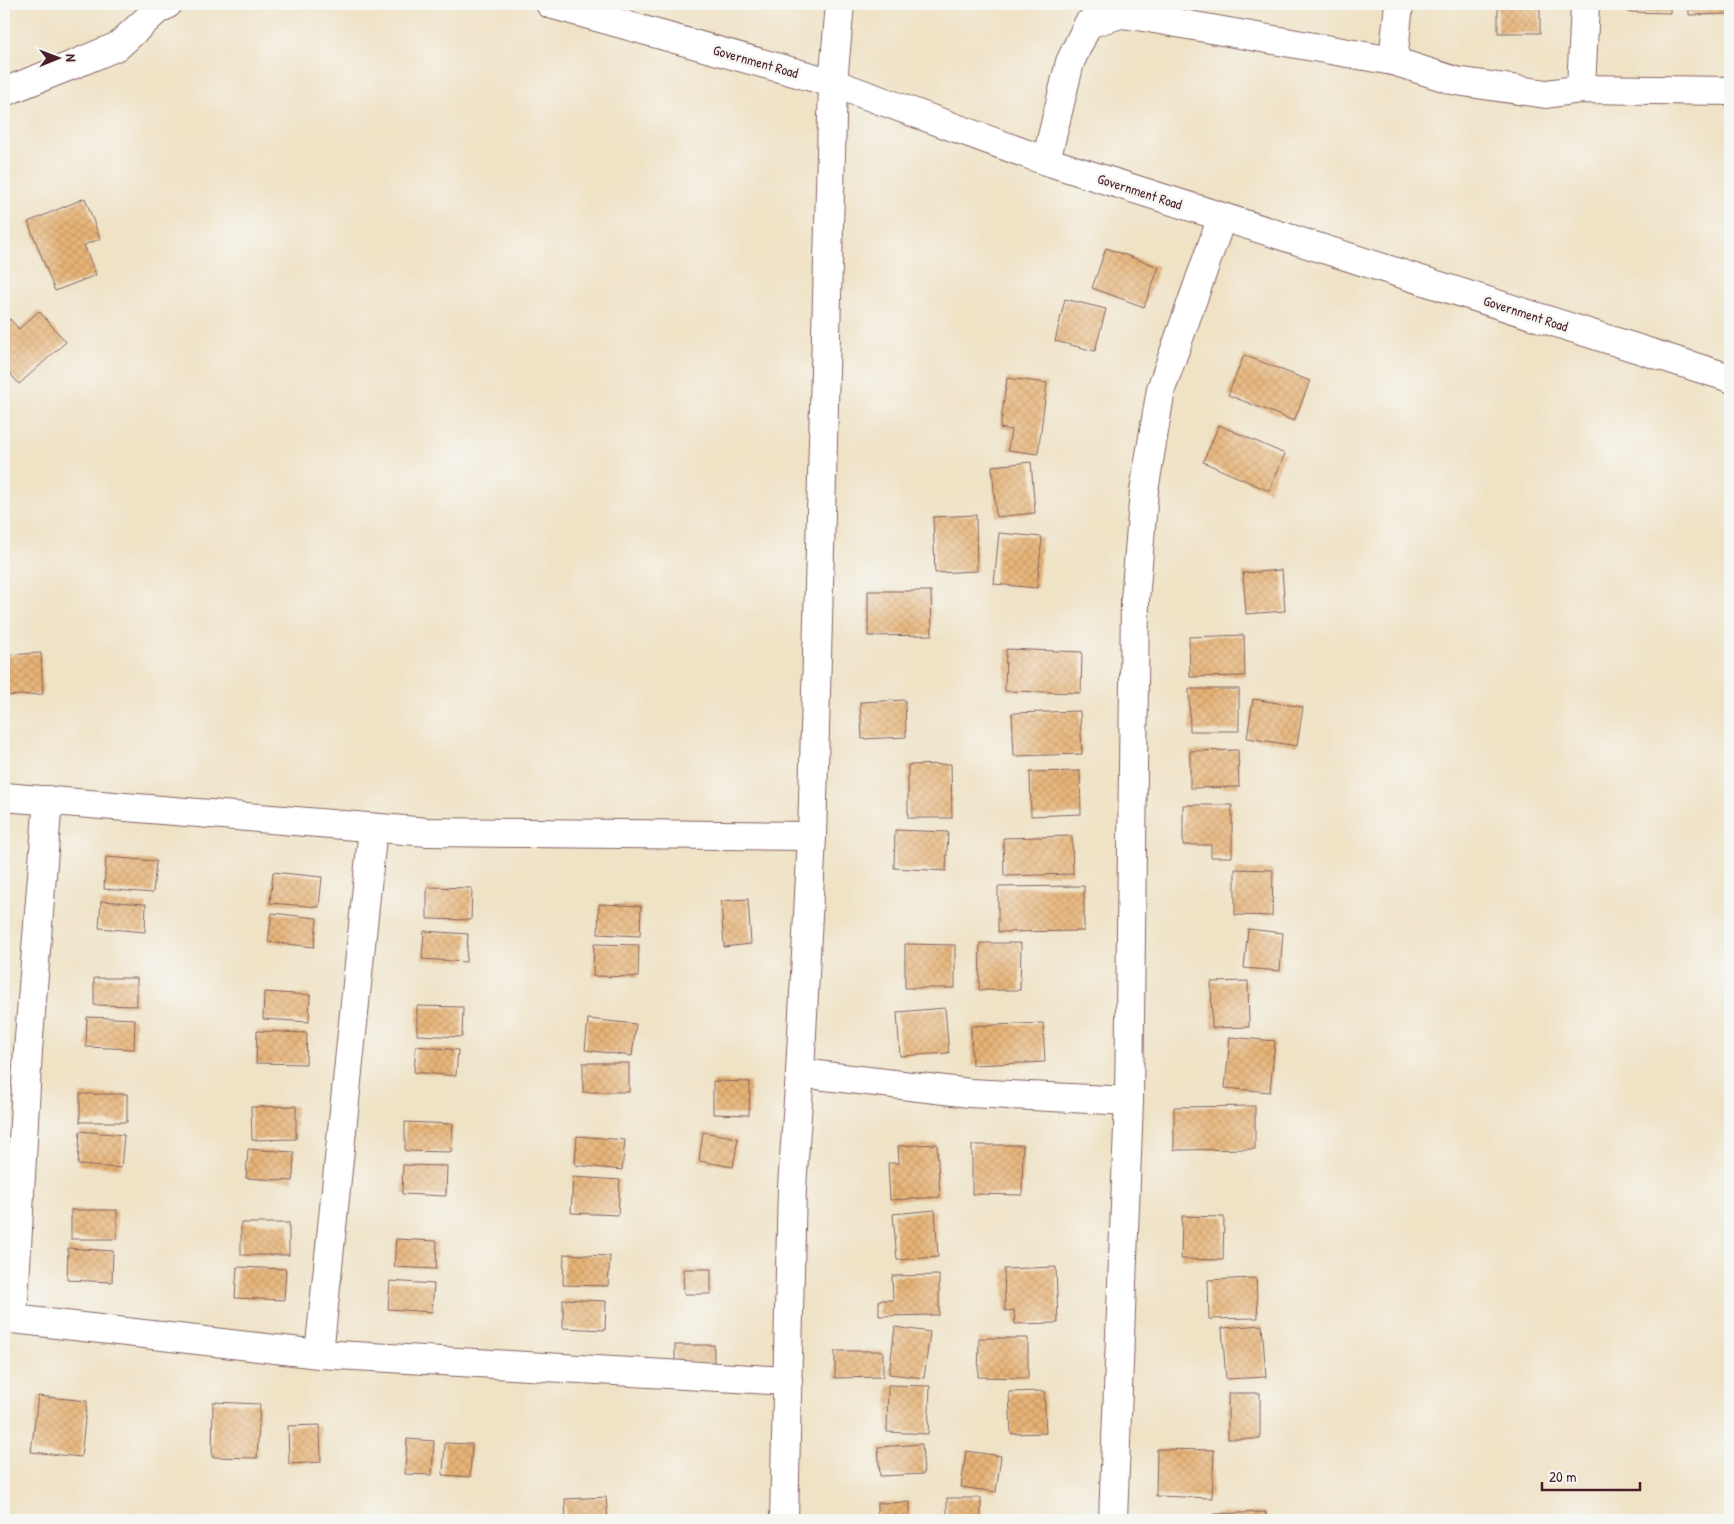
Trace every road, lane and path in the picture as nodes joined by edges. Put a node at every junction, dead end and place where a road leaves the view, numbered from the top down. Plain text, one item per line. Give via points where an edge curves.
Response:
1 (168, 4) edge
2 (550, 4) edge
3 (840, 4) edge
4 (1399, 4) edge
5 (1585, 4) edge
6 (1393, 61) junction
7 (833, 83) junction
8 (1582, 89) junction
9 (1730, 91) edge
10 (4, 92) edge
11 (1046, 161) junction
12 (1222, 217) junction
13 (1730, 378) edge
14 (4, 796) edge
15 (48, 800) junction
16 (372, 828) junction
17 (812, 836) junction
18 (800, 1073) junction
19 (1129, 1101) junction
20 (8, 1318) edge
21 (319, 1354) junction
22 (788, 1381) junction
23 (784, 1520) edge
24 (1113, 1520) edge

1 - 10 street via 118,46
2 - 7 street, Government Road
3 - 7 street
4 - 6 street
5 - 8 street
6 - 8 street via 1456,81 1546,94
6 - 11 street via 1121,14 1088,24 1070,62
7 - 11 street, Government Road
7 - 17 street
8 - 9 street
11 - 12 street, Government Road
12 - 13 street, Government Road
12 - 19 street via 1161,389 1144,491 1135,600
14 - 15 street
15 - 16 street
15 - 20 street
16 - 17 street via 428,832
16 - 21 street
17 - 18 street
18 - 19 street via 970,1093
18 - 22 street via 792,1187
19 - 24 street
20 - 21 street
21 - 22 street
22 - 23 street

